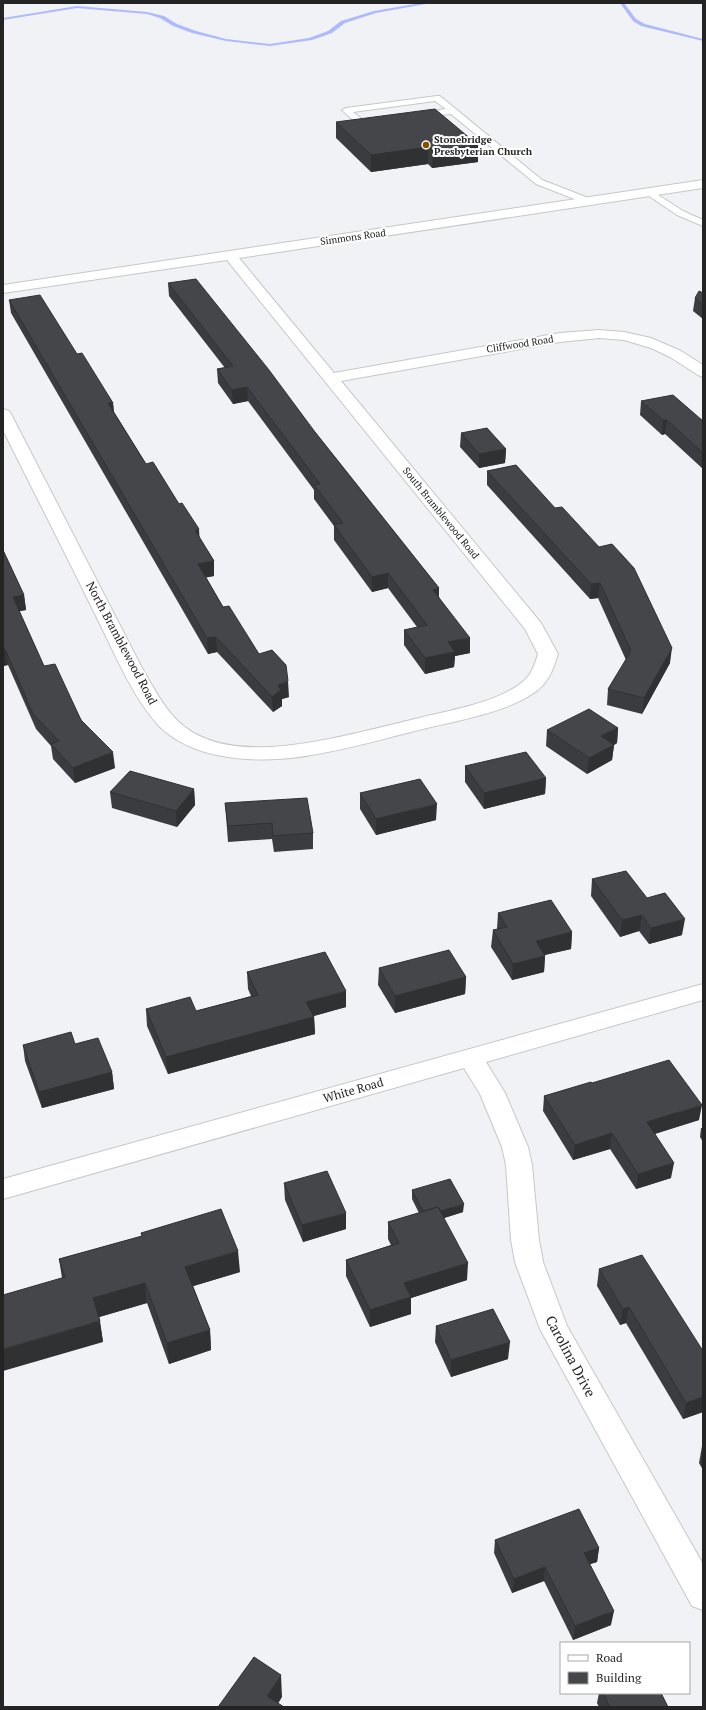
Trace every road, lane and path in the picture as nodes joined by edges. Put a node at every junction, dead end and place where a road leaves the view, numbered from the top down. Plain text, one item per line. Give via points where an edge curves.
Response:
1 (453, 111) junction
2 (415, 116) edge
3 (384, 120) edge
4 (703, 184) edge
5 (649, 192) junction
6 (588, 201) junction
7 (703, 223) edge
8 (230, 255) junction
9 (3, 289) edge
10 (703, 372) edge
11 (330, 378) junction
12 (3, 414) edge
13 (7, 432) edge
14 (420, 724) joint
15 (703, 992) edge
16 (470, 1057) junction
17 (3, 1189) edge
18 (703, 1595) edge

1 - 2 lane
1 - 3 lane via 437,98 346,110 361,123
1 - 6 lane via 539,182
4 - 5 street, Simmons Road
5 - 6 street, Simmons Road
5 - 7 lane via 680,214
6 - 8 street, Simmons Road
8 - 9 street, Simmons Road
8 - 11 street, South Bramblewood Road
10 - 11 street, Cliffwood Road via 658,345 623,336 592,335 492,349
11 - 14 street, South Bramblewood Road via 534,627 548,654 543,671 536,681 524,690 494,704
12 - 13 street, North Bramblewood Road
13 - 14 street, North Bramblewood Road via 155,708 184,736 207,746 225,750 264,753 325,746
15 - 16 street, White Road
16 - 17 street, White Road
16 - 18 street, Carolina Drive via 492,1093 515,1147 528,1255 554,1329

